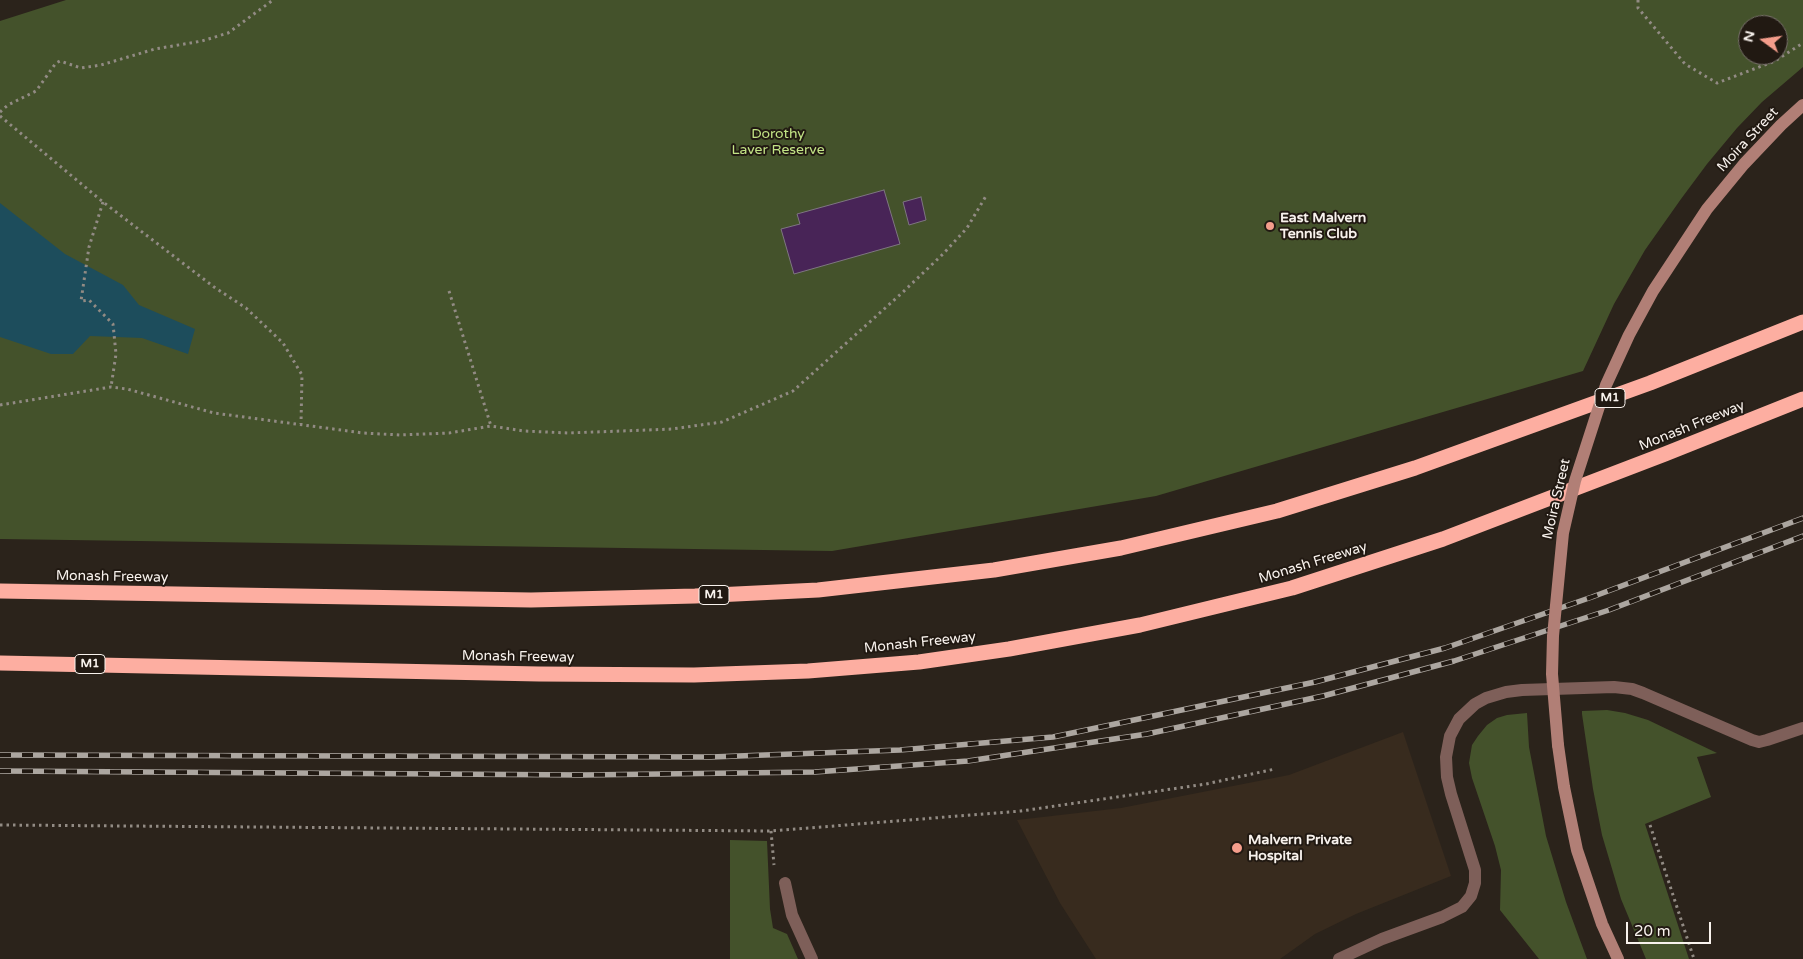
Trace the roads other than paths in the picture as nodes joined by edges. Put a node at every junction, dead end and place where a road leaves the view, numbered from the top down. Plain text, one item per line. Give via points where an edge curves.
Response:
1 (1803, 105) edge
2 (1803, 322) edge
3 (1803, 399) edge
4 (0, 591) edge
5 (0, 662) edge
6 (1803, 728) edge
7 (785, 883) road end
8 (812, 959) edge
9 (1339, 959) edge
10 (1618, 959) edge

1 - 10 main road, Moira Street, bridge via 1756,151 1707,209 1653,292 1606,385 1575,480 1563,533 1552,674 1558,745 1578,850 1602,924
2 - 4 highway, Monash Freeway / M1 via 1641,387 1415,468 1277,511 1121,548 994,570 818,590 532,600
3 - 5 highway, Monash Freeway / M1 via 1443,539 1292,588 1140,626 918,662 694,675
6 - 9 street via 1759,742 1632,689 1522,690 1486,698 1459,719 1450,736 1446,757 1451,794 1475,870 1472,896 1451,913
7 - 8 street via 792,915

